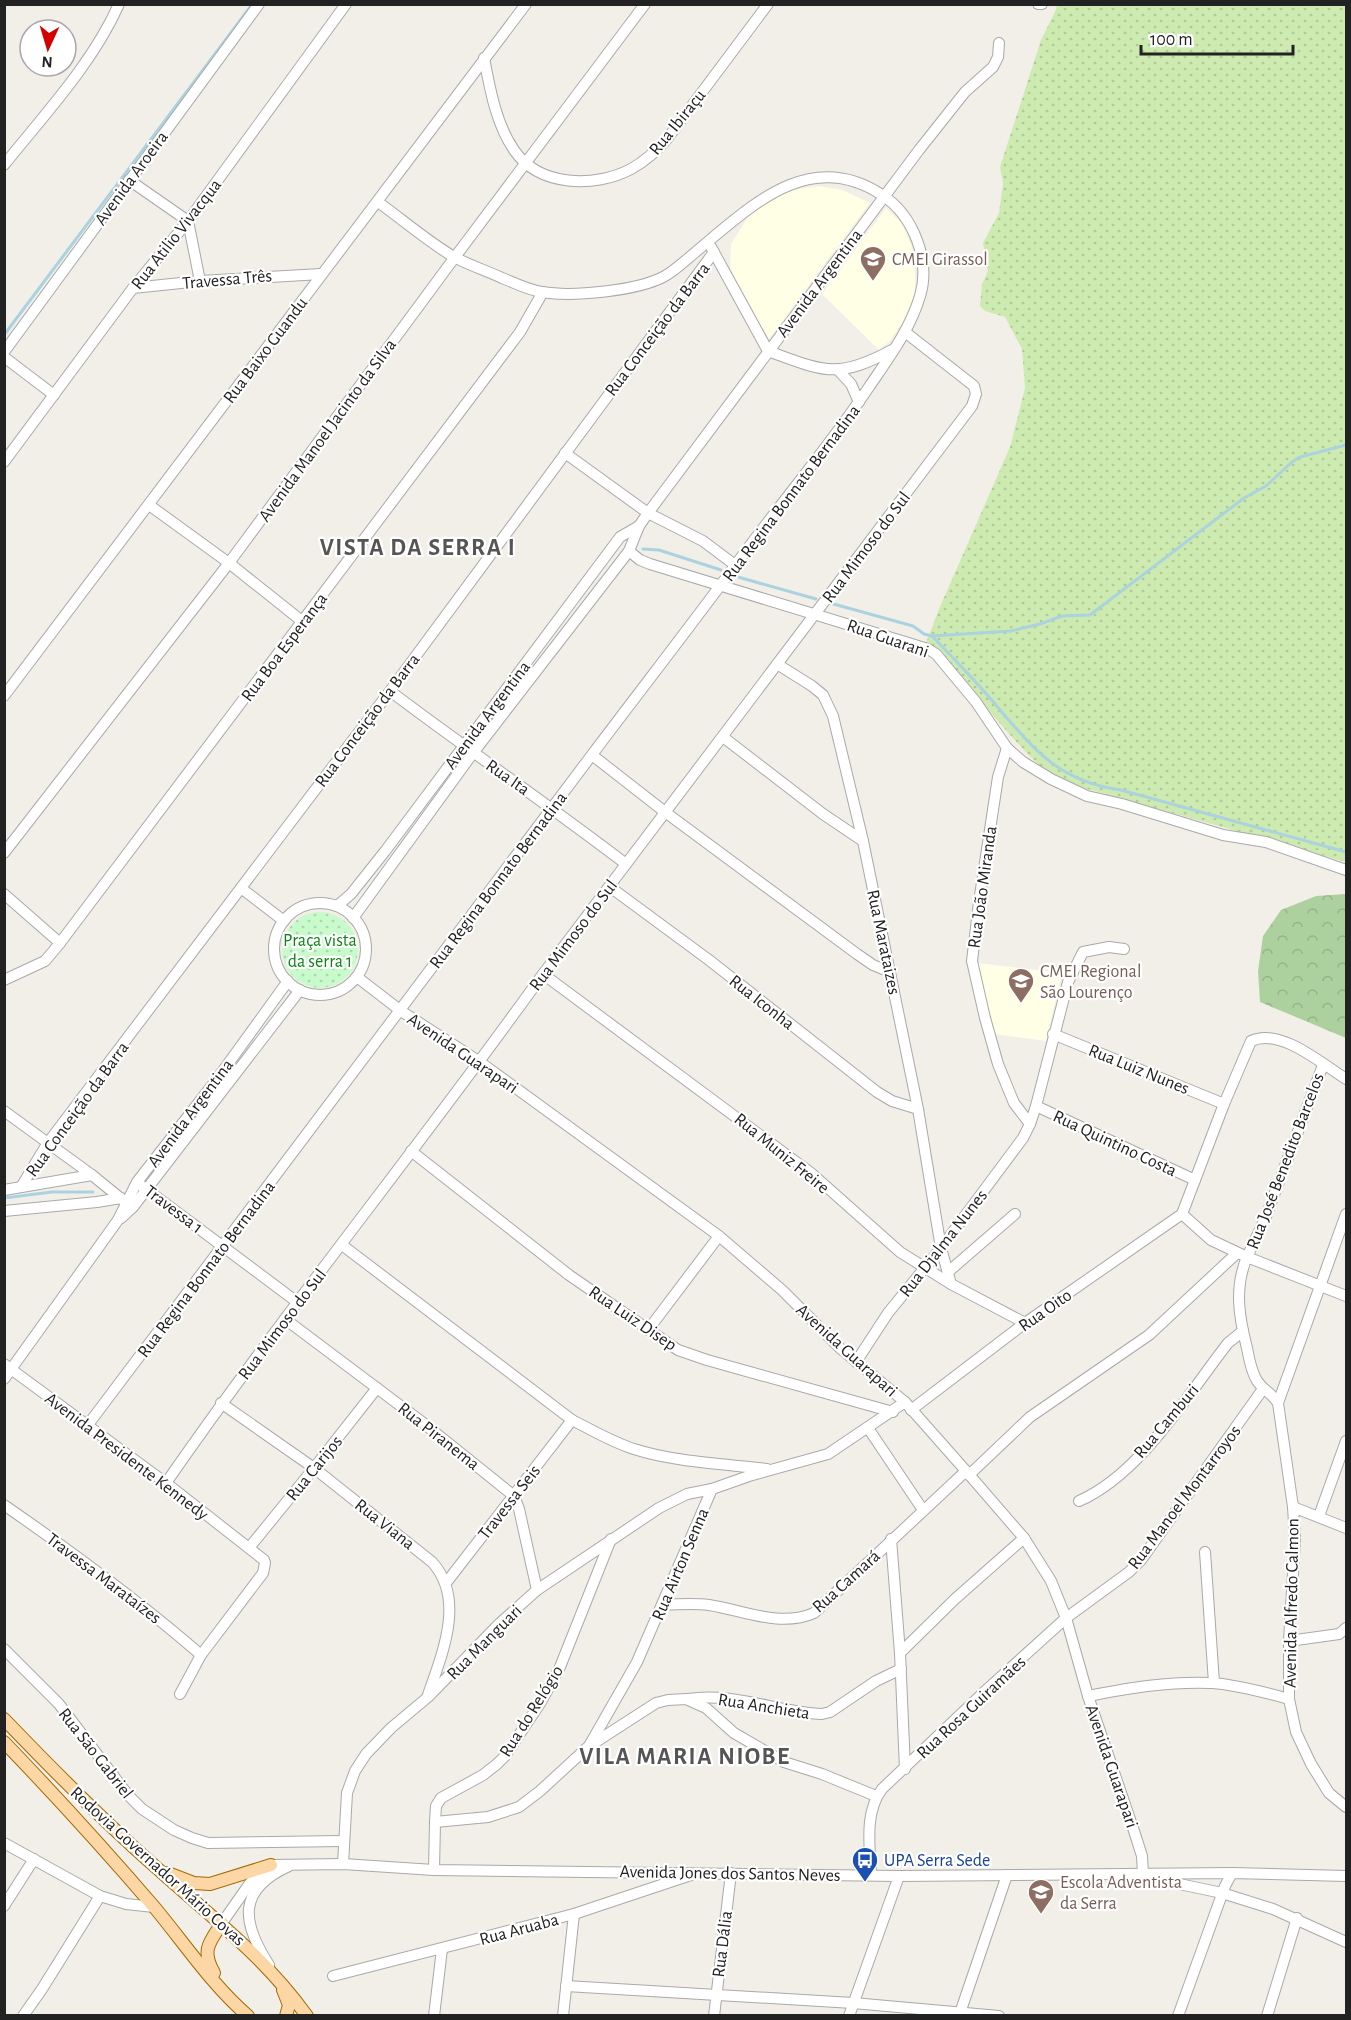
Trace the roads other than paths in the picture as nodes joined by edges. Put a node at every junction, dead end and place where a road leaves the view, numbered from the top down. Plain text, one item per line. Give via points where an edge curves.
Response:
1 (119, 4) edge
2 (259, 4) edge
3 (346, 4) edge
4 (526, 4) edge
5 (645, 4) edge
6 (768, 4) edge
7 (999, 43) dead end
8 (484, 58) junction
9 (4, 165) edge
10 (526, 165) junction
11 (129, 180) junction
12 (886, 196) junction
13 (378, 202) junction
14 (188, 221) junction
15 (708, 241) junction
16 (714, 252) junction
17 (455, 257) junction
18 (321, 274) junction
19 (200, 281) junction
20 (133, 288) junction
21 (543, 292) junction
22 (905, 332) junction
23 (895, 349) junction
24 (768, 351) junction
25 (4, 352) edge
26 (4, 357) edge
27 (839, 370) junction
28 (54, 395) junction
29 (859, 402) junction
30 (565, 453) junction
31 (4, 462) edge
32 (149, 505) junction
33 (648, 513) junction
34 (639, 526) junction
35 (628, 550) junction
36 (229, 563) junction
37 (735, 565) junction
38 (722, 585) junction
39 (815, 614) junction
40 (303, 622) junction
41 (777, 664) junction
42 (390, 691) junction
43 (4, 696) edge
44 (723, 736) junction
45 (464, 746) junction
46 (1007, 748) junction
47 (473, 753) junction
48 (592, 755) junction
49 (553, 808) junction
50 (664, 812) junction
51 (863, 841) junction
52 (4, 853) edge
53 (627, 864) junction
54 (1347, 870) edge
55 (610, 887) junction
56 (242, 888) junction
57 (4, 894) edge
58 (337, 906) junction
59 (353, 918) junction
60 (284, 921) junction
61 (60, 943) junction
62 (1124, 949) dead end
63 (890, 972) junction
64 (543, 974) junction
65 (357, 977) junction
66 (4, 980) edge
67 (288, 981) junction
68 (300, 990) junction
69 (401, 1011) junction
70 (1053, 1034) junction
71 (480, 1062) junction
72 (1323, 1065) junction
73 (1347, 1078) edge
74 (1224, 1104) junction
75 (1036, 1106) junction
76 (918, 1109) junction
77 (4, 1112) edge
78 (1030, 1124) junction
79 (47, 1144) junction
80 (411, 1151) junction
81 (92, 1175) junction
82 (1195, 1180) junction
83 (137, 1182) junction
84 (21, 1187) junction
85 (147, 1189) junction
86 (4, 1190) edge
87 (126, 1202) junction
88 (4, 1211) edge
89 (1015, 1214) dead end
90 (1182, 1214) junction
91 (1347, 1214) edge
92 (719, 1236) junction
93 (342, 1245) junction
94 (223, 1246) junction
95 (941, 1248) junction
96 (1242, 1256) junction
97 (926, 1267) junction
98 (948, 1272) junction
99 (951, 1284) junction
100 (1321, 1286) junction
101 (1347, 1296) edge
102 (297, 1302) junction
103 (285, 1320) junction
104 (1025, 1323) junction
105 (648, 1330) junction
106 (1243, 1331) junction
107 (856, 1362) junction
108 (8, 1366) edge
109 (4, 1379) edge
110 (377, 1388) junction
111 (1263, 1389) junction
112 (1278, 1402) junction
113 (221, 1403) junction
114 (908, 1406) junction
115 (892, 1412) junction
116 (572, 1420) junction
117 (87, 1426) junction
118 (868, 1428) junction
119 (1347, 1441) edge
120 (315, 1468) junction
121 (774, 1470) junction
122 (967, 1473) junction
123 (166, 1483) junction
124 (712, 1489) junction
125 (514, 1496) junction
126 (1079, 1501) dead end
127 (4, 1505) edge
128 (1293, 1507) junction
129 (923, 1510) junction
130 (1319, 1516) junction
131 (1347, 1527) edge
132 (611, 1539) junction
133 (891, 1539) junction
134 (1024, 1539) junction
135 (249, 1548) junction
136 (1205, 1552) dead end
137 (446, 1583) junction
138 (537, 1590) junction
139 (663, 1605) junction
140 (1066, 1618) junction
141 (1347, 1628) edge
142 (1289, 1641) junction
143 (4, 1648) edge
144 (900, 1653) junction
145 (201, 1655) junction
146 (901, 1669) junction
147 (1214, 1683) junction
148 (180, 1694) dead end
149 (1088, 1696) junction
150 (428, 1697) junction
151 (686, 1699) junction
152 (1289, 1699) junction
153 (4, 1719) edge
154 (4, 1742) edge
155 (589, 1746) junction
156 (905, 1769) junction
157 (876, 1796) junction
158 (1347, 1807) edge
159 (435, 1822) junction
160 (343, 1841) junction
161 (4, 1843) edge
162 (34, 1859) junction
163 (343, 1864) junction
164 (271, 1865) junction
165 (293, 1865) junction
166 (158, 1870) junction
167 (434, 1870) junction
168 (701, 1872) junction
169 (731, 1873) junction
170 (1232, 1873) junction
171 (1143, 1874) junction
172 (871, 1875) junction
173 (1006, 1875) junction
174 (899, 1876) junction
175 (1347, 1876) edge
176 (1222, 1893) junction
177 (100, 1896) junction
178 (4, 1906) edge
179 (154, 1907) junction
180 (574, 1914) junction
181 (1297, 1918) junction
182 (222, 1923) junction
183 (1347, 1942) edge
184 (442, 1949) junction
185 (333, 1976) dead end
186 (277, 1978) junction
187 (566, 1986) junction
188 (222, 1990) junction
189 (716, 1997) junction
190 (853, 2004) junction
191 (244, 2013) edge
192 (959, 2013) edge
193 (23, 2016) edge
194 (254, 2016) edge
195 (286, 2016) edge
196 (307, 2016) edge
197 (434, 2016) edge
198 (563, 2016) edge
199 (714, 2016) edge
200 (849, 2016) edge
201 (999, 2016) edge
202 (1178, 2016) edge
203 (1267, 2016) edge

1 - 9 street via 93,52
2 - 11 street, Avenida Aroeira
3 - 14 street, Rua Atilio Vivacqua
4 - 8 street, Rua Baixo Guandu
5 - 10 street, Avenida Manoel Jacinto da Silva
6 - 10 street, Rua Ibiraçu via 649,158 630,170 586,182 553,177
7 - 12 street, Avenida Argentina via 993,67 945,116
8 - 10 street via 496,109 513,150
8 - 13 street, Rua Baixo Guandu
10 - 17 street, Avenida Manoel Jacinto da Silva
11 - 14 street
11 - 25 street, Avenida Aroeira
12 - 15 street via 844,178 798,181 753,204
12 - 22 street, Rua Regina Bonnato Bernadina via 912,227 922,266 920,298
12 - 24 street, Avenida Argentina
13 - 17 street
13 - 18 street, Rua Baixo Guandu
14 - 19 street
14 - 20 street, Rua Atilio Vivacqua
15 - 16 street
15 - 21 street via 667,275 648,283 589,293
16 - 24 street
16 - 30 street, Rua Conceição da Barra
17 - 21 street
17 - 36 street, Avenida Manoel Jacinto da Silva
18 - 19 street, Travessa Três
18 - 32 street, Rua Baixo Guandu
19 - 20 street, Travessa Três
20 - 28 street, Rua Atilio Vivacqua
21 - 40 street, Rua Boa Esperança via 520,332
22 - 23 street, Rua Regina Bonnato Bernadina
22 - 39 street, Rua Mimoso do Sul via 974,386 972,406
23 - 27 street via 875,360
23 - 29 street, Rua Regina Bonnato Bernadina
24 - 27 street via 815,368
24 - 33 street, Avenida Argentina
26 - 28 street
27 - 29 street
28 - 31 street, Rua Atilio Vivacqua
29 - 37 street, Rua Regina Bonnato Bernadina
30 - 33 street
30 - 42 street, Rua Conceição da Barra
32 - 36 street
32 - 43 street, Rua Baixo Guandu
33 - 34 street, Avenida Argentina
33 - 37 street via 703,541
34 - 35 street, Avenida Argentina
34 - 45 street, Avenida Argentina via 620,537
35 - 38 street, Rua Guarani via 645,562
35 - 47 street, Avenida Argentina
36 - 40 street
36 - 52 street, Avenida Manoel Jacinto da Silva
37 - 38 street, Rua Regina Bonnato Bernadina
38 - 39 street, Rua Guarani
38 - 48 street, Rua Regina Bonnato Bernadina
39 - 41 street, Rua Mimoso do Sul
39 - 46 street, Rua Guarani via 916,644 936,654
40 - 61 street, Rua Boa Esperança
41 - 44 street, Rua Mimoso do Sul
41 - 51 street, Rua Marataizes via 812,686 829,705
42 - 45 street, Rua Ita
42 - 56 street, Rua Conceição da Barra
44 - 50 street, Rua Mimoso do Sul
44 - 51 street
45 - 47 street, Rua Ita
45 - 58 street, Avenida Argentina via 375,865
46 - 54 street, Rua Guarani via 1051,780 1088,796 1222,835 1266,842
46 - 78 street, Rua João Miranda via 998,777 972,961 998,1064 1014,1103
47 - 49 street, Rua Ita
47 - 59 street, Avenida Argentina
48 - 49 street, Rua Regina Bonnato Bernadina
48 - 50 street
49 - 53 street, Rua Ita
49 - 69 street, Rua Regina Bonnato Bernadina
50 - 53 street, Rua Mimoso do Sul
50 - 63 street via 856,954
51 - 63 street, Rua Marataizes
53 - 55 street, Rua Mimoso do Sul
55 - 64 street, Rua Mimoso do Sul
55 - 76 street, Rua Iconha via 877,1092
56 - 60 street
56 - 79 street, Rua Conceição da Barra
57 - 61 street
58 - 59 street
58 - 60 street via 304,906
59 - 65 street via 366,945
60 - 67 street via 276,936 274,953
61 - 66 street, Rua Boa Esperança via 45,961
62 - 70 street, Rua Djalma Nunes via 1109,947 1083,952 1068,982
63 - 76 street, Rua Marataizes
64 - 71 street, Rua Mimoso do Sul
64 - 97 street, Rua Muniz Freire via 811,1173 900,1252
65 - 68 street via 328,994
65 - 69 street, Avenida Guarapari
67 - 68 street
67 - 83 street, Avenida Argentina
68 - 85 street, Avenida Argentina
69 - 71 street, Avenida Guarapari
69 - 94 street, Rua Regina Bonnato Bernadina
70 - 74 street, Rua Luiz Nunes
70 - 75 street, Rua Djalma Nunes
71 - 80 street, Rua Mimoso do Sul
71 - 92 street, Avenida Guarapari
72 - 73 street
72 - 74 street via 1289,1043 1266,1037 1251,1041
72 - 96 street, Rua José Benedito Barcelos via 1265,1219
74 - 82 street
75 - 78 street, Rua Djalma Nunes
75 - 82 street, Rua Quintino Costa
76 - 95 street, Rua Marataizes
77 - 79 street
78 - 95 street, Rua Djalma Nunes
79 - 81 street
79 - 84 street, Rua Conceição da Barra
80 - 93 street, Rua Mimoso do Sul
80 - 105 street, Rua Luiz Disep via 569,1275
81 - 84 street
81 - 87 street
82 - 90 street
83 - 85 street, Travessa 1
83 - 87 street, Avenida Argentina
84 - 86 street
85 - 87 street, Avenida Argentina
85 - 94 street, Travessa 1
87 - 88 street
87 - 108 street, Avenida Argentina via 118,1220
89 - 98 street
90 - 96 street via 1211,1240
90 - 104 street, Rua Oito
91 - 100 street
92 - 105 street
92 - 107 street, Avenida Guarapari
93 - 102 street, Rua Mimoso do Sul
93 - 116 street
94 - 102 street, Travessa 1
94 - 117 street, Rua Regina Bonnato Bernadina
95 - 97 street, Rua Djalma Nunes
95 - 98 street, Rua Marataizes
96 - 100 street
96 - 106 street via 1238,1305
96 - 122 street, Rua Camará via 1149,1335 1030,1417
97 - 99 street, Rua Muniz Freire
97 - 107 street, Rua Djalma Nunes via 888,1313
98 - 99 street, Rua Marataizes
99 - 104 street, Rua Muniz Freire
100 - 101 street
100 - 112 street
102 - 103 street, Rua Mimoso do Sul
103 - 110 street, Rua Piranema
103 - 113 street, Rua Mimoso do Sul
104 - 114 street, Rua Oito
105 - 115 street, Rua Luiz Disep via 678,1350 707,1360
106 - 111 street via 1252,1372
106 - 126 street, Rua Camburi via 1228,1343 1135,1459 1094,1495
107 - 114 street, Avenida Guarapari
108 - 109 street, Avenida Argentina
108 - 117 street, Avenida Presidente Kennedy
110 - 120 street, Rua Carijos
110 - 125 street, Rua Piranema
111 - 112 street
111 - 140 street, Rua Manoel Montarroyos via 1141,1560
112 - 128 street, Avenida Alfredo Calmon
113 - 120 street, Rua Viana
113 - 123 street, Rua Mimoso do Sul
114 - 115 street, Rua Airton Senna
114 - 122 street, Avenida Guarapari
115 - 118 street, Rua Airton Senna
116 - 121 street via 636,1450
116 - 125 street, Travessa Seis
117 - 123 street, Avenida Presidente Kennedy
118 - 121 street, Rua Airton Senna via 828,1454
118 - 129 street
119 - 130 street
120 - 135 street, Rua Carijos
120 - 137 street, Rua Viana via 432,1562
121 - 124 street, Rua Airton Senna
122 - 129 street, Rua Camará
122 - 134 street, Avenida Guarapari
123 - 135 street, Avenida Presidente Kennedy
124 - 132 street, Rua Manguari via 675,1499
124 - 139 street, Rua Airton Senna
125 - 137 street, Travessa Seis
125 - 138 street
127 - 145 street, Travessa Marataízes via 165,1623
128 - 130 street
128 - 142 street, Avenida Alfredo Calmon
129 - 133 street, Rua Camará
130 - 131 street
132 - 138 street, Rua Manguari
132 - 159 street, Rua do Relógio via 560,1667 541,1702 497,1764 441,1798
133 - 139 street, Rua Camará via 828,1601 803,1618 784,1619 710,1605
133 - 144 street
134 - 140 street, Avenida Guarapari via 1051,1581
134 - 144 street
135 - 145 street, Avenida Presidente Kennedy via 266,1563 263,1573
136 - 147 street
137 - 150 street, Rua Viana via 450,1615 447,1636
138 - 150 street, Rua Manguari
139 - 155 street, Rua Airton Senna via 637,1662
140 - 149 street, Avenida Guarapari
140 - 156 street, Rua Rosa Guiramães
141 - 142 street via 1339,1634
142 - 152 street, Avenida Alfredo Calmon
143 - 160 street, Rua São Gabriel via 59,1704 141,1809 174,1830 208,1843
144 - 146 street
145 - 148 street
146 - 151 street, Rua Anchieta via 822,1714 737,1699
146 - 156 street
147 - 149 street via 1133,1687
147 - 152 street
149 - 171 street, Avenida Guarapari via 1142,1856
150 - 160 street, Rua Manguari via 391,1728 354,1771 346,1793
151 - 155 street, Rua Anchieta via 656,1703
151 - 157 street via 706,1708 734,1733 784,1762
152 - 158 street, Avenida Alfredo Calmon via 1296,1732 1311,1764 1329,1793
153 - 166 main road, Rodovia Governador Mário Covas
154 - 179 main road, Rodovia Governador Mário Covas
155 - 159 street, Rua Airton Senna via 519,1807 488,1816
156 - 157 street, Rua Rosa Guiramães
157 - 172 street via 869,1828
159 - 167 street
160 - 163 street, Rua Manguari
161 - 162 street
162 - 177 street
162 - 178 street
163 - 165 street, Avenida Jones dos Santos Neves
163 - 167 street, Avenida Jones dos Santos Neves
164 - 165 street, Avenida Jones dos Santos Neves
164 - 166 main road via 210,1884 194,1883
164 - 182 street via 250,1882
165 - 186 street, Avenida Jones dos Santos Neves via 275,1873 259,1887 249,1911 252,1935
166 - 182 main road, Rodovia Governador Mário Covas
167 - 168 street, Avenida Jones dos Santos Neves
168 - 169 street, Avenida Jones dos Santos Neves
168 - 180 street, Rua Aruaba
169 - 172 street, Avenida Jones dos Santos Neves
169 - 189 street, Rua Dália
170 - 171 street, Avenida Jones dos Santos Neves
170 - 175 street, Avenida Jones dos Santos Neves
170 - 176 street
171 - 173 street, Avenida Jones dos Santos Neves
171 - 176 street
172 - 174 street, Avenida Jones dos Santos Neves
173 - 174 street, Avenida Jones dos Santos Neves
173 - 192 street
174 - 190 street
176 - 181 street
176 - 202 street
177 - 179 street
177 - 193 street
179 - 188 main road, Rodovia Governador Mário Covas
180 - 184 street, Rua Aruaba
180 - 187 street
181 - 183 street
181 - 203 street
182 - 186 main road, Rodovia Governador Mário Covas
182 - 188 main road via 207,1948 209,1964
184 - 185 street, Rua Aruaba
184 - 197 street
186 - 195 main road via 289,2005
186 - 196 main road, Rodovia Governador Mário Covas
187 - 189 street
187 - 198 street
188 - 191 main road, Rodovia Governador Mário Covas
189 - 190 street
189 - 199 street, Rua Dália
190 - 192 street
190 - 200 street
191 - 194 main road
192 - 201 street

